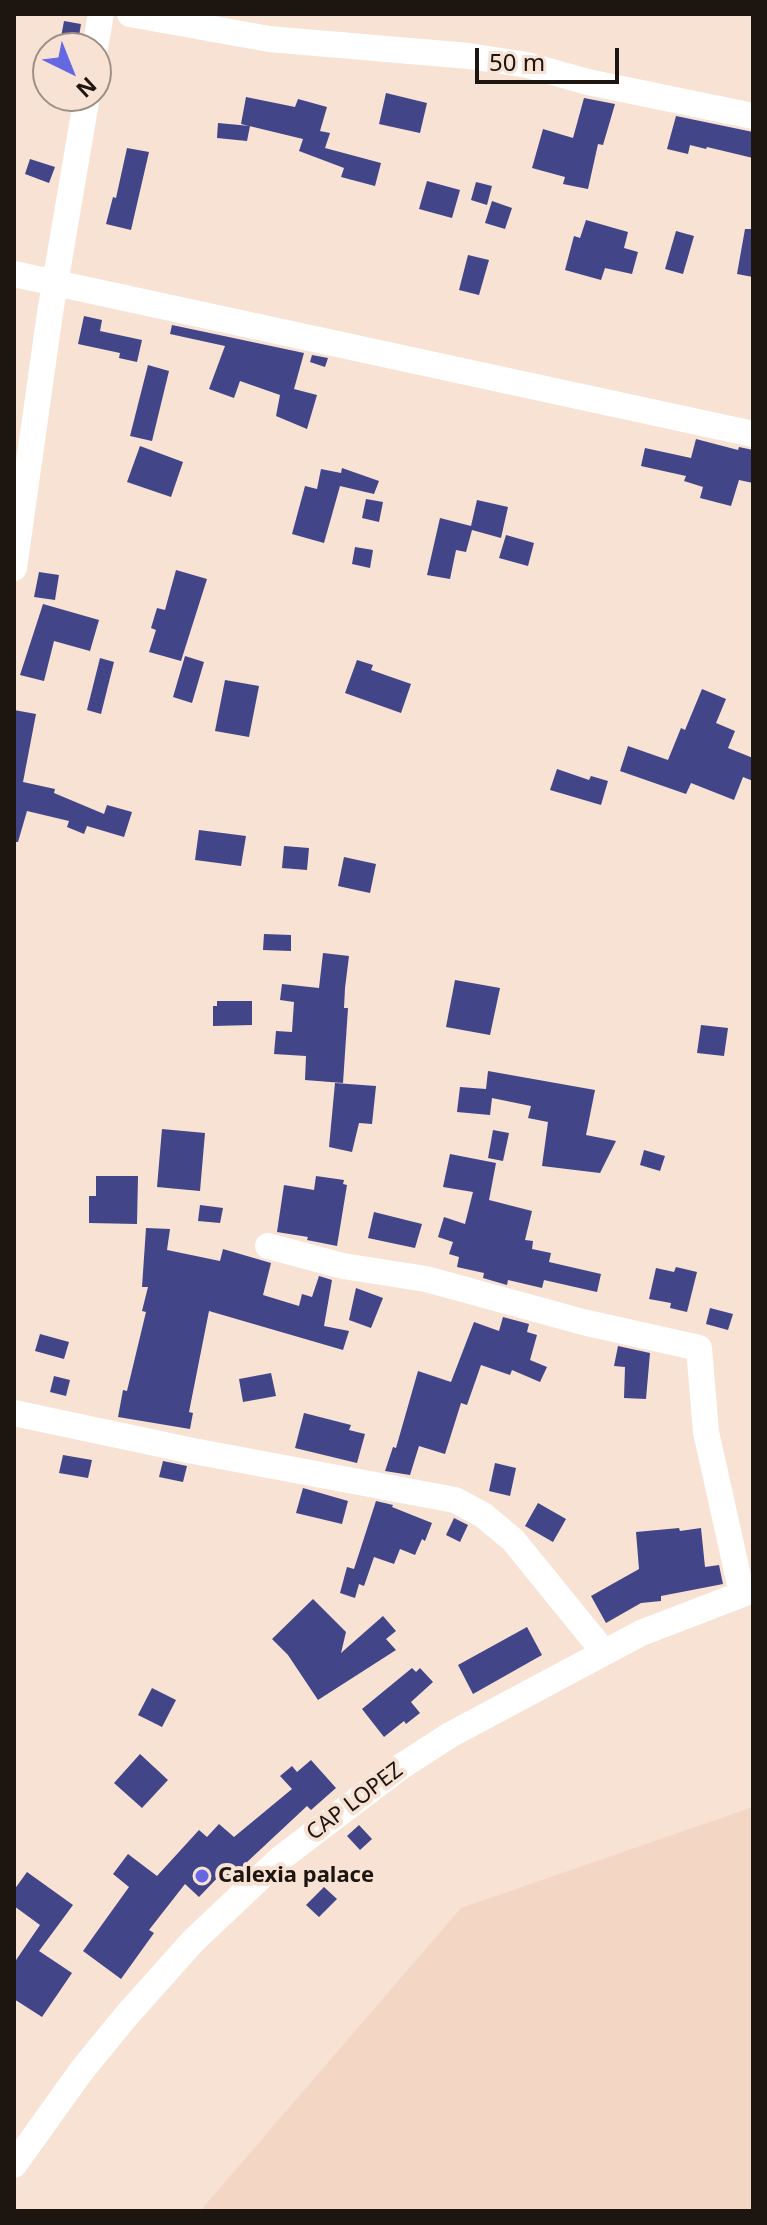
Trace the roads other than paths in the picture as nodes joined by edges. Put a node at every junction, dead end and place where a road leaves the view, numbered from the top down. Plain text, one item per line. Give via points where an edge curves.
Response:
1 (130, 14) edge
2 (84, 112) edge
3 (753, 116) edge
4 (14, 274) edge
5 (56, 284) junction
6 (753, 434) edge
7 (14, 568) edge
8 (268, 1246) dead end
9 (14, 1413) edge
10 (747, 1592) edge
11 (604, 1652) junction
12 (14, 2165) edge

1 - 3 street via 269,39 527,65
2 - 5 street
4 - 5 street
5 - 6 street
5 - 7 street
8 - 10 street via 343,1266 426,1279 699,1348 706,1432
9 - 11 street via 455,1500 513,1540
10 - 11 street, CAP LOPEZ
11 - 12 street, CAP LOPEZ via 450,1735 281,1858 193,1941 127,2015

